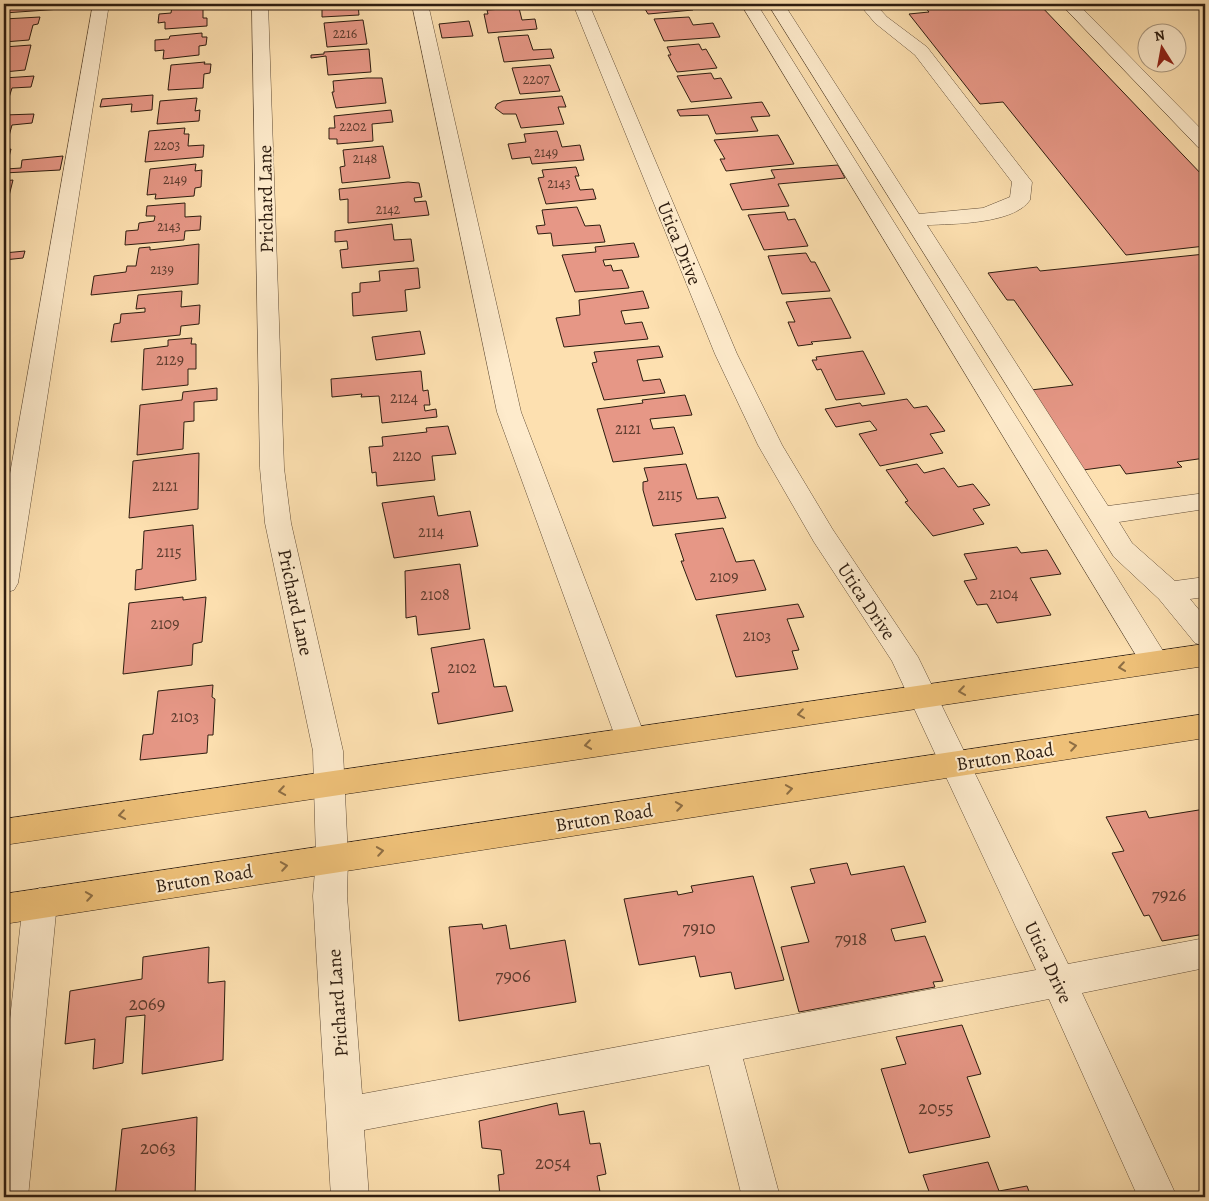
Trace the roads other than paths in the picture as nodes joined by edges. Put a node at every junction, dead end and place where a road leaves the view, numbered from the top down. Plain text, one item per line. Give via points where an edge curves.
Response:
1 (101, 4) edge
2 (260, 4) edge
3 (420, 4) edge
4 (581, 4) edge
5 (749, 4) edge
6 (776, 4) edge
7 (867, 4) edge
8 (1069, 4) edge
9 (1205, 142) edge
10 (914, 220) junction
11 (1205, 500) edge
12 (1101, 516) junction
13 (4, 583) edge
14 (1205, 587) edge
15 (1169, 592) junction
16 (1205, 636) edge
17 (1205, 655) edge
18 (1155, 662) junction
19 (924, 696) junction
20 (1205, 726) edge
21 (631, 739) junction
22 (956, 764) junction
23 (331, 783) junction
24 (4, 832) edge
25 (332, 858) junction
26 (40, 903) junction
27 (4, 909) edge
28 (1205, 953) edge
29 (1058, 980) junction
30 (722, 1046) junction
31 (345, 1114) junction
32 (9, 1197) edge
33 (350, 1197) edge
34 (761, 1197) edge
35 (1158, 1197) edge

1 - 13 street
2 - 23 street, Prichard Lane via 272,468 278,523 328,751
3 - 21 street via 509,412
4 - 19 street, Utica Drive via 726,354 770,445 814,520 904,657
5 - 18 street
6 - 10 street
7 - 10 street via 881,20 921,51 1022,182 1020,200 1010,207 979,214
8 - 9 street
10 - 12 street
11 - 12 street
12 - 15 street via 1123,550
14 - 15 street
15 - 16 street
17 - 18 main road
18 -> 19 main road
19 -> 21 main road
19 - 22 street, Utica Drive
22 -> 20 main road, Bruton Road
21 -> 23 main road
25 -> 22 main road, Bruton Road
22 - 29 street, Utica Drive
23 -> 24 main road
23 - 25 street, Prichard Lane
26 -> 25 main road, Bruton Road
25 - 31 street, Prichard Lane via 330,896
26 - 27 main road, Bruton Road
26 - 32 street
28 - 29 street
29 - 30 street
29 - 35 street, Utica Drive
30 - 31 street
30 - 34 street
31 - 33 street, Prichard Lane

